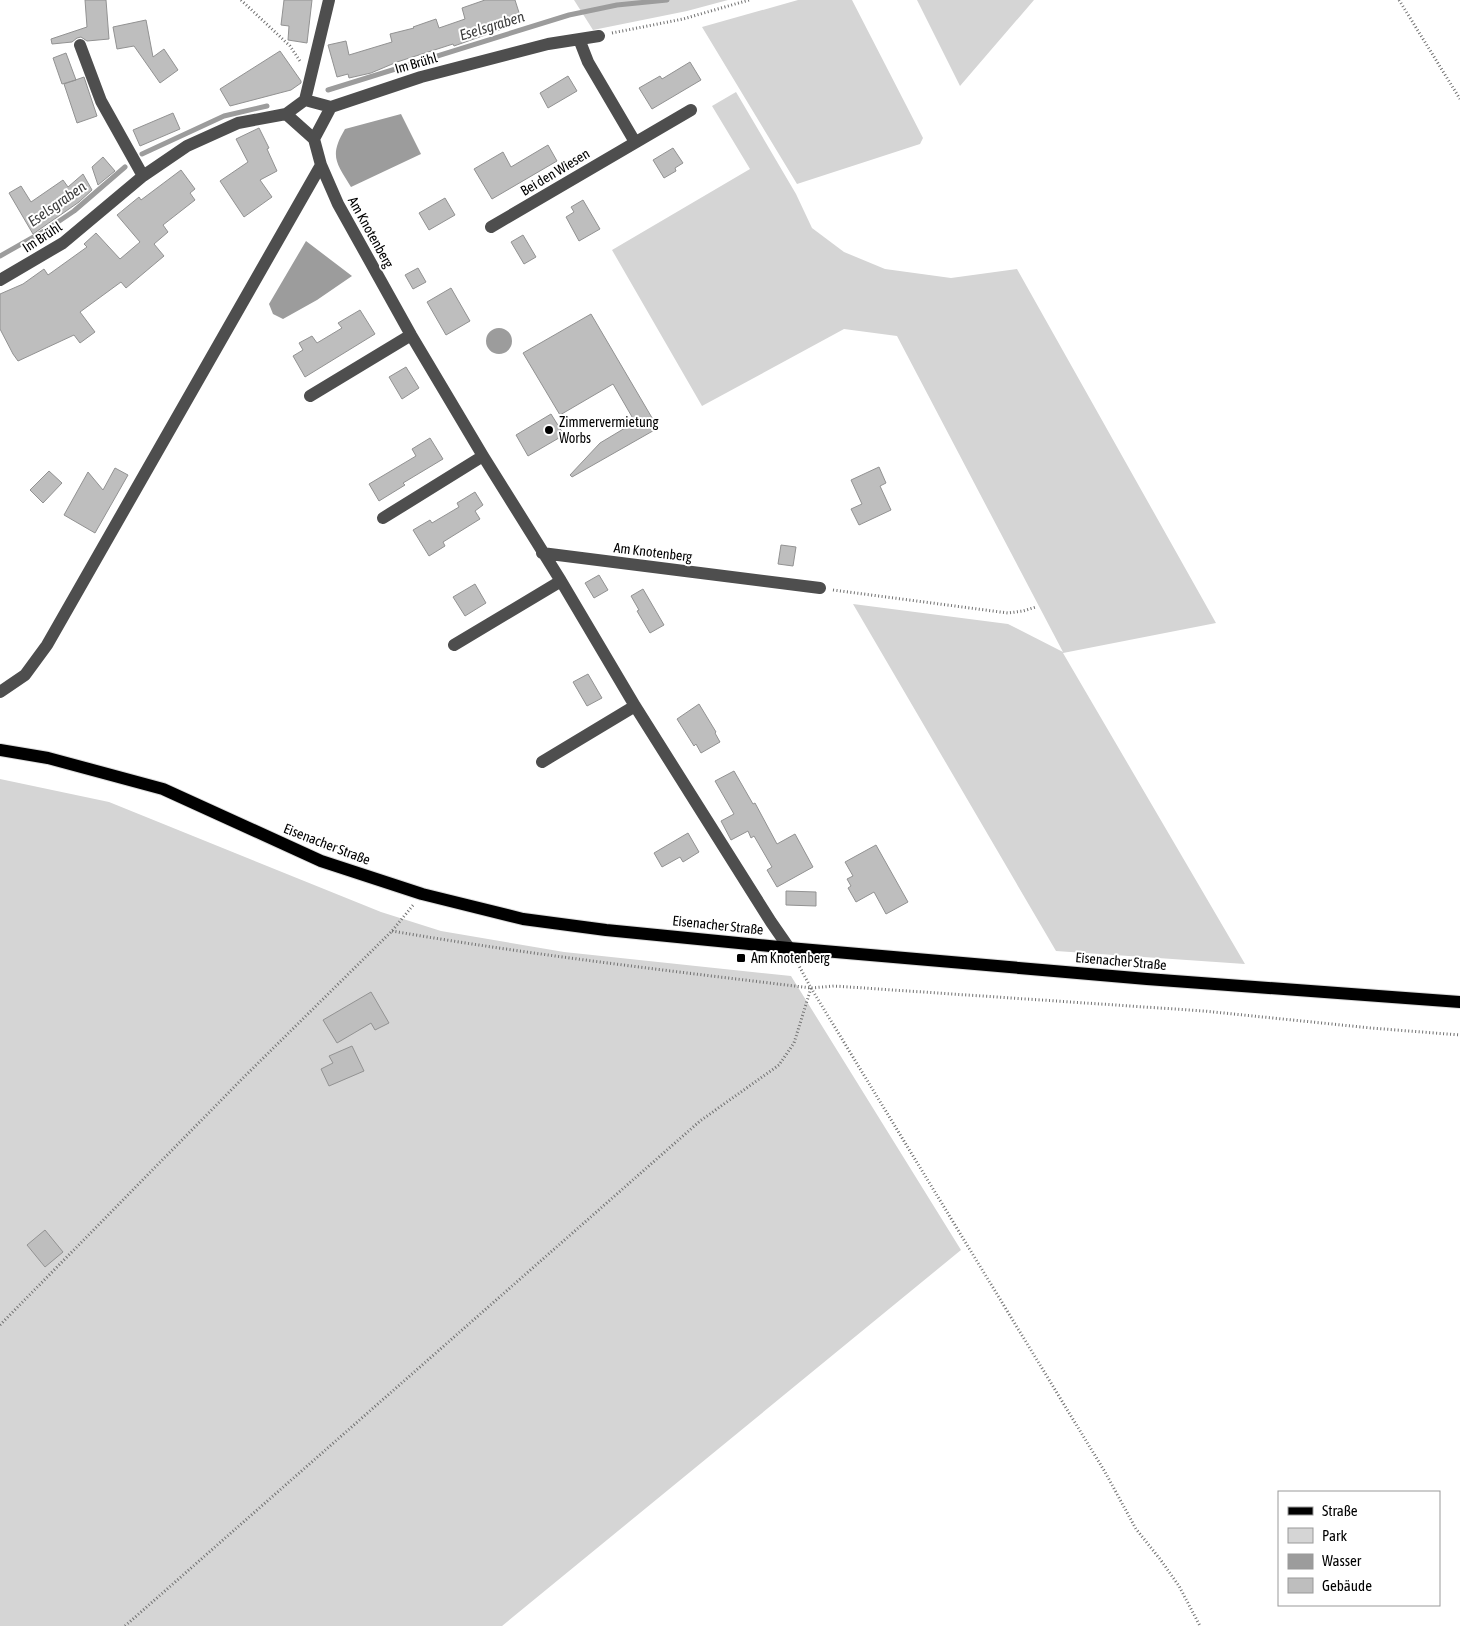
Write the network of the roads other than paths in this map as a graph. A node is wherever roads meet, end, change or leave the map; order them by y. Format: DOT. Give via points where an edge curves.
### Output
graph roads {
  1 [pos="329,0"];
  2 [pos="598,36"];
  3 [pos="579,39"];
  4 [pos="80,45"];
  5 [pos="305,100"];
  6 [pos="331,107"];
  7 [pos="691,110"];
  8 [pos="286,114"];
  9 [pos="314,138"];
  10 [pos="635,142"];
  11 [pos="321,165"];
  12 [pos="143,176"];
  13 [pos="491,228"];
  14 [pos="0,280"];
  15 [pos="411,335"];
  16 [pos="310,396"];
  17 [pos="483,456"];
  18 [pos="383,518"];
  19 [pos="542,553"];
  20 [pos="561,581"];
  21 [pos="820,588"];
  22 [pos="454,645"];
  23 [pos="0,692"];
  24 [pos="635,706"];
  25 [pos="0,750"];
  26 [pos="542,762"];
  27 [pos="789,948"];
  28 [pos="1460,1002"];
  1 -- 5 [label="street"];
  2 -- 3 [label="street, Im Brühl"];
  3 -- 6 [label="street, Im Brühl" via="421,77"];
  3 -- 10 [label="street" via="588,62"];
  4 -- 12 [label="street" via="101,101"];
  5 -- 6 [label="street"];
  5 -- 8 [label="street, Im Brühl"];
  6 -- 9 [label="street"];
  7 -- 10 [label="street, Bei den Wiesen"];
  8 -- 9 [label="street"];
  8 -- 12 [label="street, Im Brühl" via="238,123 188,146"];
  9 -- 11 [label="street, Am Knotenberg"];
  10 -- 13 [label="street, Bei den Wiesen"];
  11 -- 15 [label="street, Am Knotenberg" via="338,204"];
  11 -- 23 [label="street" via="47,644 25,675"];
  12 -- 14 [label="street, Im Brühl" via="63,243"];
  15 -- 16 [label="street"];
  15 -- 17 [label="street, Am Knotenberg"];
  17 -- 18 [label="street"];
  17 -- 19 [label="street, Am Knotenberg"];
  19 -- 20 [label="street, Am Knotenberg"];
  19 -- 21 [label="street, Am Knotenberg"];
  20 -- 22 [label="street"];
  20 -- 24 [label="street, Am Knotenberg"];
  24 -- 26 [label="street"];
  24 -- 27 [label="street, Am Knotenberg"];
  25 -- 27 [label="main road, Eisenacher Straße" via="48,758 162,789 321,861 422,894 523,920"];
  27 -- 28 [label="main road, Eisenacher Straße"];
}
